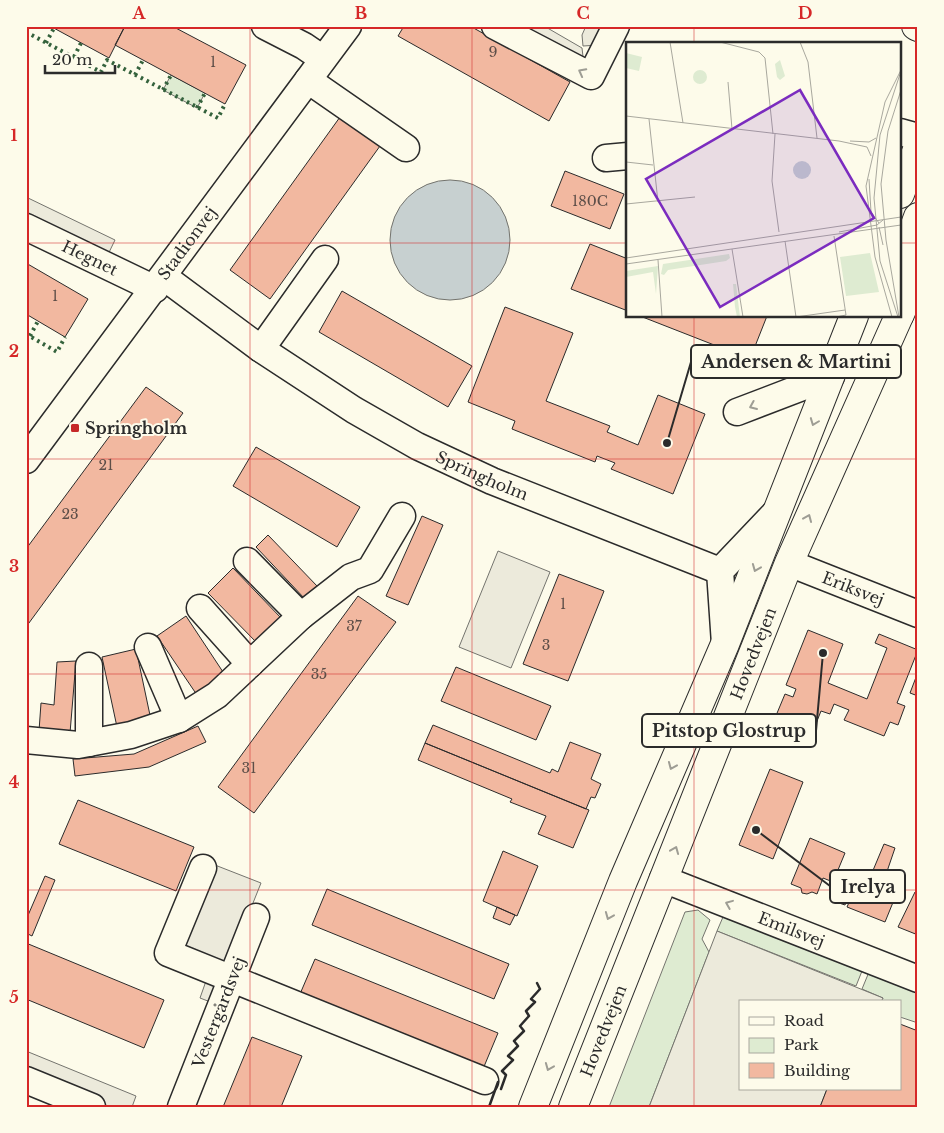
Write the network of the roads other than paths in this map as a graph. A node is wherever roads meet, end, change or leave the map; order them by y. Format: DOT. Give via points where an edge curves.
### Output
graph roads {
  1 [pos="265,26"];
  2 [pos="348,26"];
  3 [pos="495,26"];
  4 [pos="616,26"];
  5 [pos="323,59"];
  6 [pos="308,80"];
  7 [pos="902,133"];
  8 [pos="918,137"];
  9 [pos="918,147"];
  10 [pos="406,148"];
  11 [pos="902,189"];
  12 [pos="918,217"];
  13 [pos="26,227"];
  14 [pos="325,259"];
  15 [pos="913,274"];
  16 [pos="159,283"];
  17 [pos="902,309"];
  18 [pos="853,318"];
  19 [pos="883,318"];
  20 [pos="899,318"];
  21 [pos="261,349"];
  22 [pos="831,376"];
  23 [pos="737,412"];
  24 [pos="854,415"];
  25 [pos="26,460"];
  26 [pos="781,506"];
  27 [pos="402,516"];
  28 [pos="248,560"];
  29 [pos="789,563"];
  30 [pos="720,571"];
  31 [pos="200,608"];
  32 [pos="918,614"];
  33 [pos="301,616"];
  34 [pos="725,644"];
  35 [pos="148,646"];
  36 [pos="250,664"];
  37 [pos="89,666"];
  38 [pos="178,719"];
  39 [pos="26,740"];
  40 [pos="89,743"];
  41 [pos="203,868"];
  42 [pos="664,879"];
  43 [pos="256,917"];
  44 [pos="232,978"];
  45 [pos="918,979"];
  46 [pos="26,1080"];
  47 [pos="485,1081"];
  48 [pos="92,1107"];
  49 [pos="181,1107"];
  50 [pos="533,1107"];
  51 [pos="573,1107"];
  1 -- 5 [label="street"];
  2 -- 5 [label="street, Stadionvej"];
  4 -- 3 [label="street, one-way" via="590,76"];
  5 -- 6 [label="street, Stadionvej"];
  6 -- 10 [label="street"];
  6 -- 16 [label="street, Stadionvej"];
  7 -- 8 [label="street"];
  9 -- 11 [label="main road"];
  12 -- 15 [label="main road, Hovedvejen"];
  13 -- 16 [label="street, Hegnet"];
  14 -- 21 [label="street"];
  15 -- 17 [label="main road, Hovedvejen"];
  16 -- 21 [label="street, Springholm"];
  16 -- 25 [label="street, Stadionvej"];
  18 -- 22 [label="main road, Hovedvejen"];
  19 -- 24 [label="main road"];
  20 -- 24 [label="main road, Hovedvejen"];
  21 -- 30 [label="street, Springholm" via="354,410 417,446 492,481"];
  22 -- 23 [label="street, one-way"];
  22 -- 26 [label="main road, Hovedvejen, one-way"];
  29 -- 24 [label="main road, Hovedvejen, one-way"];
  26 -- 30 [label="street"];
  26 -- 34 [label="main road, Hovedvejen, one-way"];
  27 -- 33 [label="street" via="370,570 351,577"];
  28 -- 33 [label="street"];
  29 -- 32 [label="street, Eriksvej"];
  42 -- 29 [label="main road, Hovedvejen, one-way"];
  30 -- 34 [label="street"];
  31 -- 36 [label="street"];
  33 -- 36 [label="street"];
  34 -- 50 [label="main road, Hovedvejen, one-way" via="623,880"];
  35 -- 38 [label="street"];
  36 -- 38 [label="street" via="217,695"];
  37 -- 40 [label="street"];
  38 -- 40 [label="street" via="131,735"];
  39 -- 40 [label="street" via="78,745"];
  41 -- 44 [label="street" via="168,953"];
  45 -- 42 [label="street, Emilsvej, one-way"];
  42 -- 51 [label="main road, Hovedvejen"];
  43 -- 44 [label="street, Vestergårdsvej"];
  44 -- 47 [label="street"];
  44 -- 49 [label="street, Vestergårdsvej"];
  46 -- 48 [label="street"];
}
